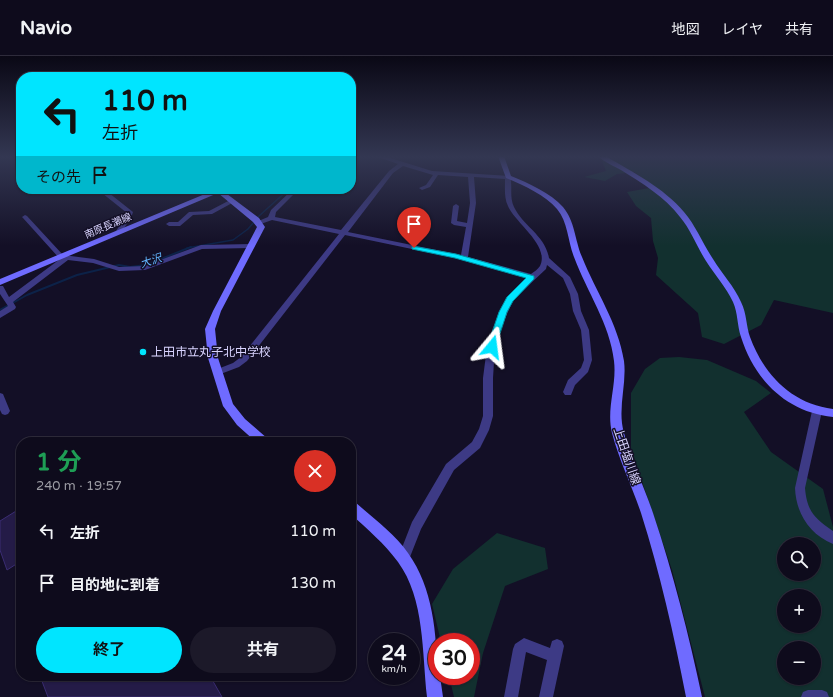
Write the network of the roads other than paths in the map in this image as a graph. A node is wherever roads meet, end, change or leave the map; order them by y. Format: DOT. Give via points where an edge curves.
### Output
graph roads {
  1 [pos="380,186"];
  2 [pos="428,186"];
  3 [pos="472,186"];
  4 [pos="508,186"];
  5 [pos="526,186"];
  6 [pos="648,186"];
  7 [pos="422,188"];
  8 [pos="107,194"];
  9 [pos="211,194"];
  10 [pos="225,194"];
  11 [pos="291,194"];
  12 [pos="232,201"];
  13 [pos="456,206"];
  14 [pos="25,217"];
  15 [pos="271,218"];
  16 [pos="258,223"];
  17 [pos="168,224"];
  18 [pos="469,225"];
  19 [pos="118,233"];
  20 [pos="344,233"];
  21 [pos="251,246"];
  22 [pos="64,257"];
  23 [pos="464,258"];
  24 [pos="545,259"];
  25 [pos="532,277"];
  26 [pos="0,282"];
  27 [pos="0,288"];
  28 [pos="9,301"];
  29 [pos="0,315"];
  30 [pos="218,372"];
  31 [pos="568,392"];
  32 [pos="0,398"];
  33 [pos="5,411"];
  34 [pos="817,411"];
  35 [pos="832,415"];
  36 [pos="258,437"];
  37 [pos="356,510"];
  38 [pos="833,538"];
  39 [pos="404,558"];
  40 [pos="435,697"];
  41 [pos="512,697"];
  42 [pos="546,697"];
  43 [pos="694,697"];
  44 [pos="808,697"];
  45 [pos="822,697"];
  1 -- 20 [label="street"];
  2 -- 7 [label="street"];
  3 -- 18 [label="street" via="473,203"];
  4 -- 24 [label="street" via="507,196 512,208 535,236"];
  5 -- 43 [label="main road, 上田塩川線" via="560,208 570,225 578,257 602,304 615,342 620,379 616,425 671,591"];
  6 -- 34 [label="main road" via="682,215 734,295 745,335 765,373 786,396"];
  8 -- 19 [label="street" via="130,212"];
  9 -- 19 [label="main road, 南原長瀬線"];
  10 -- 12 [label="main road"];
  11 -- 15 [label="street" via="273,211"];
  12 -- 16 [label="main road"];
  12 -- 17 [label="street" via="210,213 191,213 180,224"];
  13 -- 18 [label="street" via="454,223"];
  14 -- 22 [label="street"];
  15 -- 16 [label="street"];
  15 -- 20 [label="street"];
  16 -- 21 [label="main road" via="261,227"];
  18 -- 23 [label="street"];
  19 -- 22 [label="main road, 南原長瀬線"];
  20 -- 23 [label="street"];
  20 -- 30 [label="street" via="244,359"];
  21 -- 22 [label="street" via="200,247 145,268 133,270"];
  21 -- 30 [label="main road" via="217,310 210,329 213,358"];
  22 -- 26 [label="main road, 南原長瀬線"];
  22 -- 28 [label="street"];
  23 -- 25 [label="street"];
  24 -- 25 [label="street" via="543,267"];
  24 -- 31 [label="street" via="566,277 585,330 588,360 585,370 571,383"];
  25 -- 39 [label="street" via="510,299 497,328 488,378 488,416 484,430 476,445 450,467 416,526"];
  27 -- 28 [label="street"];
  28 -- 29 [label="street" via="12,307"];
  30 -- 36 [label="main road" via="228,406"];
  32 -- 33 [label="street"];
  34 -- 35 [label="main road"];
  34 -- 38 [label="street" via="800,498 806,516 812,524"];
  37 -- 39 [label="main road" via="388,539"];
  39 -- 40 [label="main road" via="418,588 428,625"];
  41 -- 42 [label="street" via="520,649 524,646 556,651"];
  44 -- 45 [label="street"];
}
